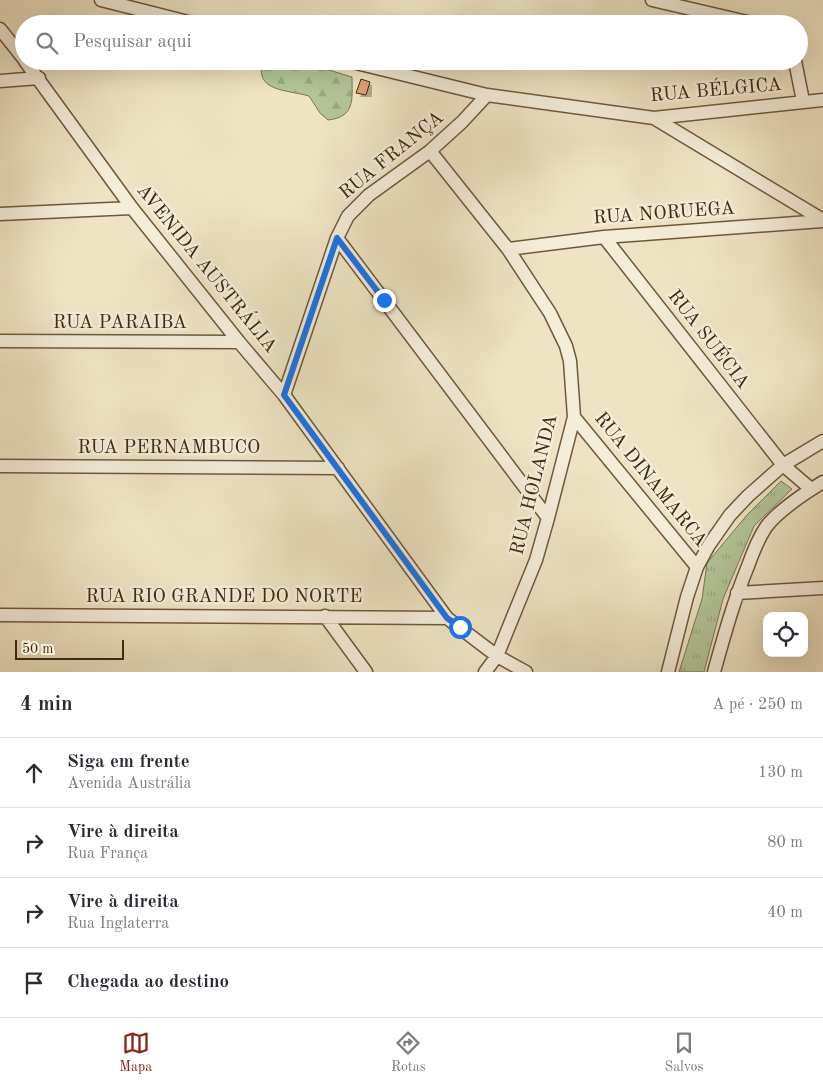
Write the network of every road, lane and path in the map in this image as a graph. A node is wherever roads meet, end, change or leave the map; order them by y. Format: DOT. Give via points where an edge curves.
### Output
graph roads {
  1 [pos="101,0"];
  2 [pos="652,0"];
  3 [pos="130,4"];
  4 [pos="166,15"];
  5 [pos="717,15"];
  6 [pos="0,29"];
  7 [pos="15,48"];
  8 [pos="33,70"];
  9 [pos="385,70"];
  10 [pos="796,70"];
  11 [pos="39,78"];
  12 [pos="0,81"];
  13 [pos="487,95"];
  14 [pos="823,100"];
  15 [pos="803,101"];
  16 [pos="654,118"];
  17 [pos="430,151"];
  18 [pos="132,208"];
  19 [pos="0,214"];
  20 [pos="823,221"];
  21 [pos="604,237"];
  22 [pos="337,238"];
  23 [pos="508,249"];
  24 [pos="0,341"];
  25 [pos="239,342"];
  26 [pos="284,395"];
  27 [pos="574,417"];
  28 [pos="823,441"];
  29 [pos="783,465"];
  30 [pos="0,466"];
  31 [pos="338,468"];
  32 [pos="823,482"];
  33 [pos="811,489"];
  34 [pos="548,518"];
  35 [pos="697,567"];
  36 [pos="823,588"];
  37 [pos="737,593"];
  38 [pos="0,615"];
  39 [pos="325,616"];
  40 [pos="447,618"];
  41 [pos="497,656"];
  42 [pos="366,672"];
  43 [pos="485,672"];
  44 [pos="526,672"];
  45 [pos="668,672"];
  46 [pos="714,672"];
  1 -- 3 [label="street"];
  2 -- 5 [label="street"];
  3 -- 4 [label="street"];
  6 -- 7 [label="street, AVENIDA AUSTRÁLIA"];
  8 -- 11 [label="street, AVENIDA AUSTRÁLIA"];
  9 -- 13 [label="street, RUA BÉLGICA"];
  10 -- 15 [label="street"];
  11 -- 12 [label="street"];
  11 -- 18 [label="street, AVENIDA AUSTRÁLIA"];
  13 -- 16 [label="street, RUA BÉLGICA"];
  13 -- 17 [label="street, RUA FRANÇA"];
  14 -- 15 [label="street, RUA BÉLGICA"];
  15 -- 16 [label="street, RUA BÉLGICA"];
  16 -- 20 [label="street"];
  17 -- 22 [label="street, RUA FRANÇA" via="369,196 348,216"];
  17 -- 23 [label="street, RUA HOLANDA"];
  18 -- 19 [label="street"];
  18 -- 25 [label="street, AVENIDA AUSTRÁLIA"];
  20 -- 21 [label="street, RUA NORUEGA"];
  21 -- 23 [label="street, RUA NORUEGA"];
  21 -- 29 [label="street, RUA SUÉCIA"];
  22 -- 26 [label="street, RUA FRANÇA"];
  22 -- 34 [label="street"];
  23 -- 27 [label="street, RUA HOLANDA" via="550,313 566,346"];
  24 -- 25 [label="street, RUA PARAIBA"];
  25 -- 26 [label="street, AVENIDA AUSTRÁLIA"];
  26 -- 31 [label="street, AVENIDA AUSTRÁLIA"];
  27 -- 34 [label="street, RUA HOLANDA"];
  27 -- 35 [label="street, RUA DINAMARCA"];
  28 -- 29 [label="street"];
  29 -- 33 [label="street, RUA SUÉCIA"];
  29 -- 35 [label="street" via="730,515"];
  30 -- 31 [label="street, RUA PERNAMBUCO"];
  31 -- 40 [label="street, AVENIDA AUSTRÁLIA"];
  32 -- 33 [label="street"];
  33 -- 37 [label="street" via="767,526"];
  34 -- 41 [label="street, RUA HOLANDA" via="536,560"];
  35 -- 45 [label="street"];
  36 -- 37 [label="street"];
  37 -- 46 [label="street"];
  38 -- 39 [label="street, RUA RIO GRANDE DO NORTE"];
  39 -- 40 [label="street, RUA RIO GRANDE DO NORTE"];
  39 -- 42 [label="street"];
  40 -- 41 [label="street, AVENIDA AUSTRÁLIA"];
  41 -- 43 [label="street, RUA HOLANDA"];
  41 -- 44 [label="street, AVENIDA AUSTRÁLIA"];
}
